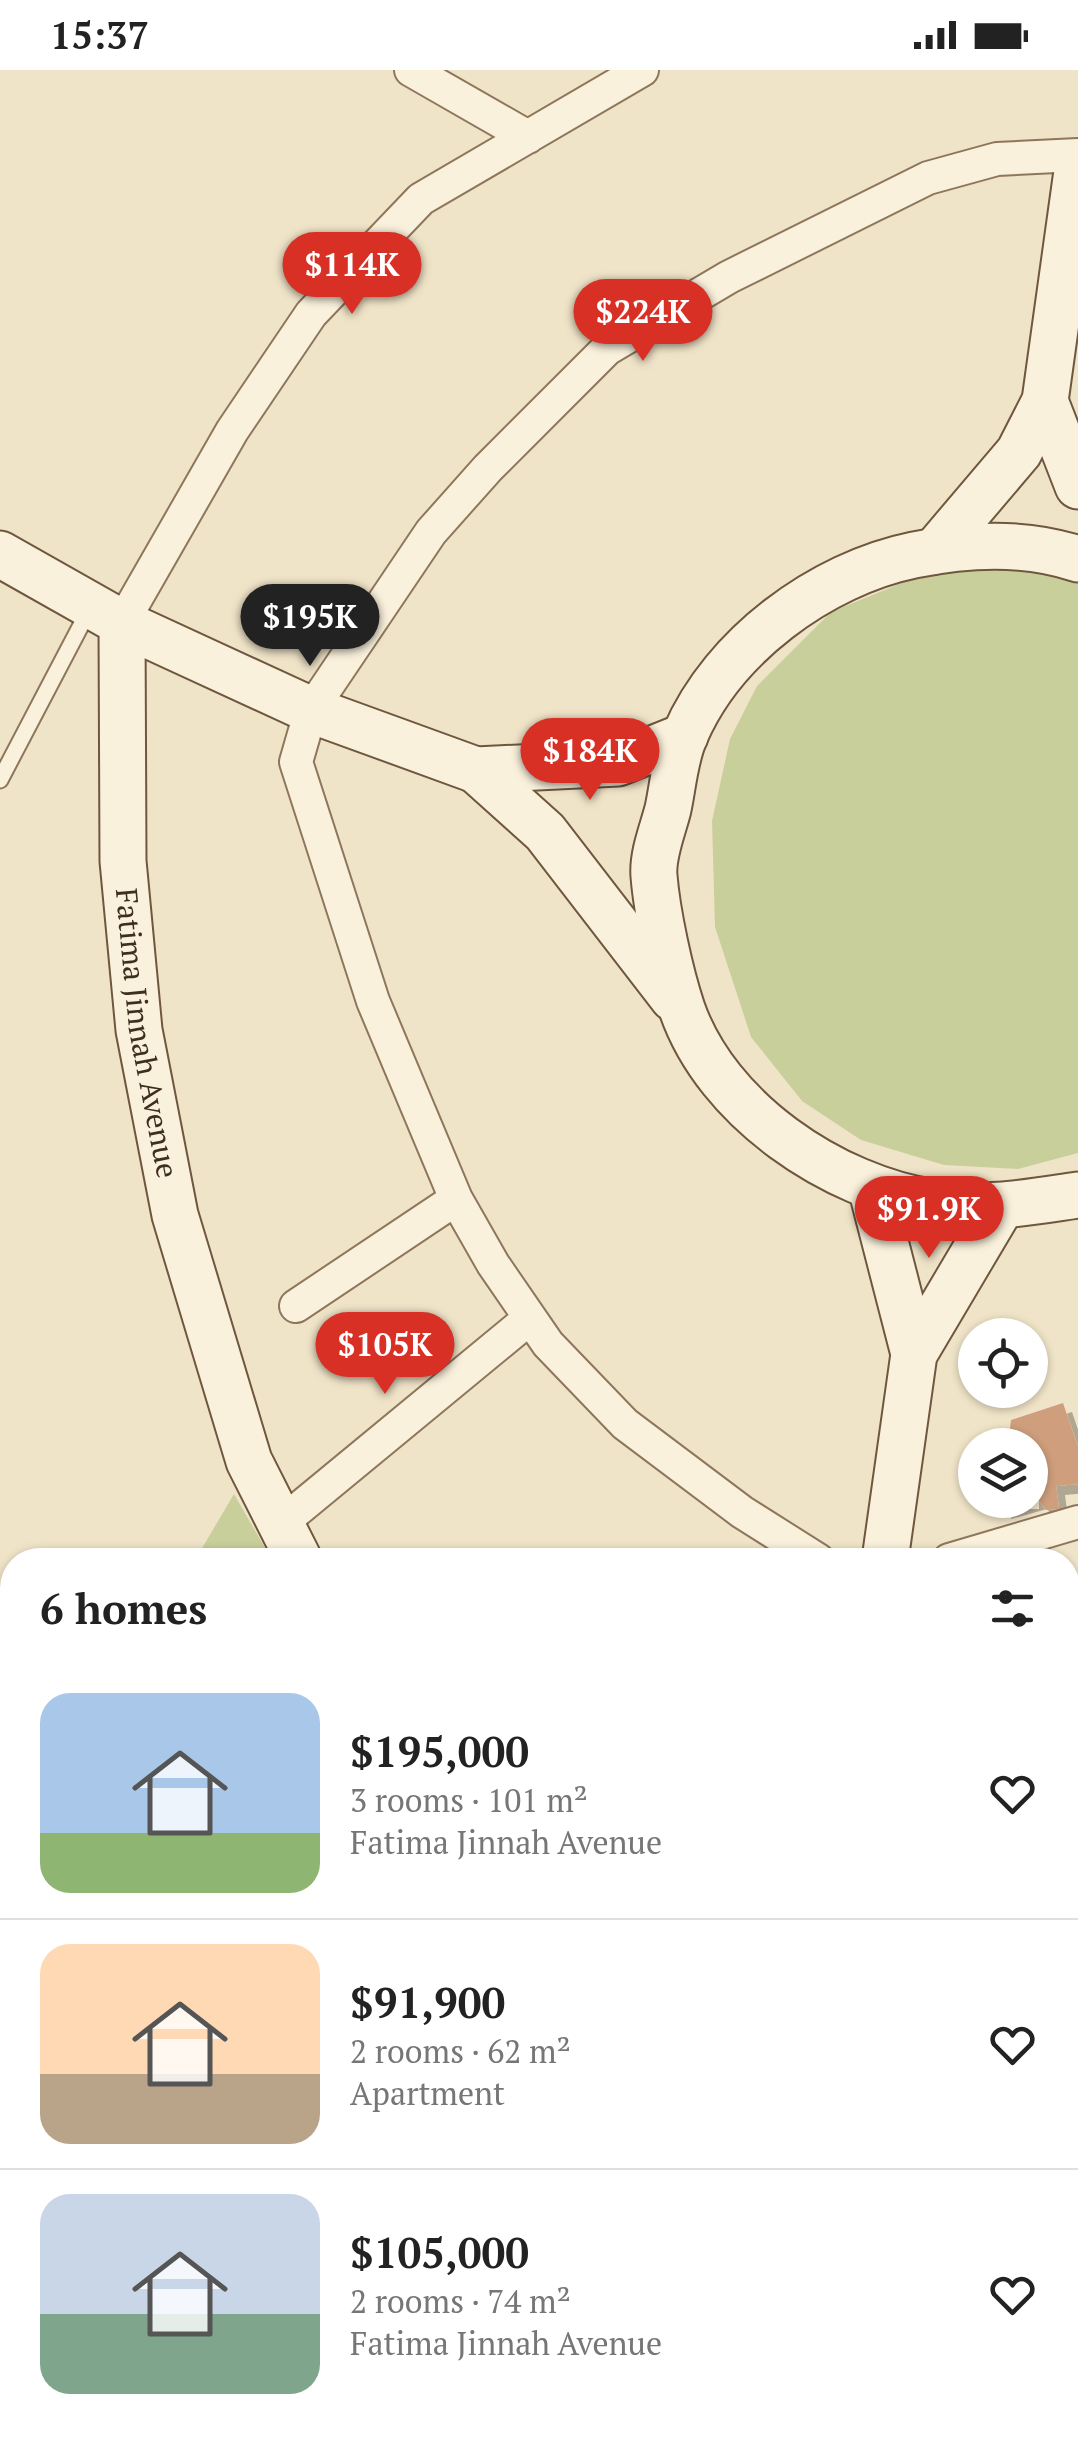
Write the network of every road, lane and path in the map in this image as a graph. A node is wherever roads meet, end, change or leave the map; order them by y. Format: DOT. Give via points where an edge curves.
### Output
graph roads {
  1 [pos="411,70"];
  2 [pos="642,70"];
  3 [pos="528,137"];
  4 [pos="1078,155"];
  5 [pos="1078,164"];
  6 [pos="1045,401"];
  7 [pos="1078,486"];
  8 [pos="935,550"];
  9 [pos="0,554"];
  10 [pos="1078,559"];
  11 [pos="107,614"];
  12 [pos="311,710"];
  13 [pos="684,736"];
  14 [pos="476,770"];
  15 [pos="0,780"];
  16 [pos="682,1010"];
  17 [pos="870,1187"];
  18 [pos="1078,1194"];
  19 [pos="456,1199"];
  20 [pos="1002,1207"];
  21 [pos="296,1306"];
  22 [pos="530,1318"];
  23 [pos="914,1354"];
  24 [pos="1078,1522"];
  25 [pos="289,1542"];
  26 [pos="799,1548"];
  27 [pos="887,1548"];
  28 [pos="990,1548"];
  1 -- 3 [label="street"];
  2 -- 3 [label="street"];
  3 -- 11 [label="street" via="421,199 311,314"];
  4 -- 12 [label="street" via="996,160 928,178 729,277 607,349 431,532"];
  5 -- 6 [label="street"];
  6 -- 7 [label="street"];
  6 -- 8 [label="street" via="1019,452"];
  8 -- 10 [label="street" via="1054,550"];
  8 -- 13 [label="street" via="878,562 799,602 732,661"];
  9 -- 11 [label="street"];
  11 -- 12 [label="street"];
  11 -- 15 [label="lane"];
  11 -- 25 [label="street, Fatima Jinnah Avenue" via="140,1030 175,1214 249,1462"];
  12 -- 14 [label="street"];
  12 -- 19 [label="street" via="296,762 310,810 373,1001"];
  13 -- 14 [label="street" via="618,763"];
  13 -- 16 [label="street" via="653,872"];
  14 -- 16 [label="street" via="545,832"];
  16 -- 17 [label="street" via="714,1068 758,1118 811,1158"];
  17 -- 20 [label="street" via="935,1204"];
  17 -- 23 [label="street"];
  18 -- 20 [label="street"];
  19 -- 21 [label="street"];
  19 -- 22 [label="street"];
  20 -- 23 [label="street"];
  22 -- 25 [label="street"];
  22 -- 26 [label="street" via="625,1424"];
  23 -- 27 [label="street"];
  24 -- 28 [label="street"];
}
